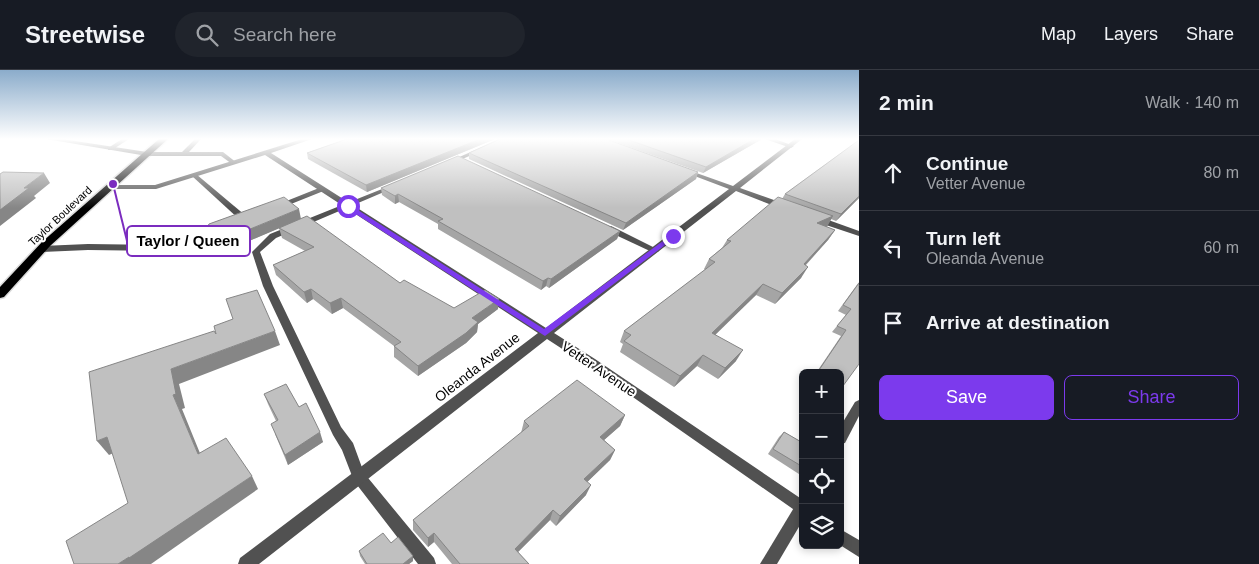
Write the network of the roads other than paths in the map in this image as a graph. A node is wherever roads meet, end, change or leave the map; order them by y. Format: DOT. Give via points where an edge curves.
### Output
graph roads {
  1 [pos="138,162"];
  2 [pos="237,162"];
  3 [pos="280,162"];
  4 [pos="459,162"];
  5 [pos="769,162"];
  6 [pos="234,163"];
  7 [pos="442,166"];
  8 [pos="679,169"];
  9 [pos="194,176"];
  10 [pos="408,181"];
  11 [pos="110,187"];
  12 [pos="735,188"];
  13 [pos="322,190"];
  14 [pos="348,206"];
  15 [pos="268,209"];
  16 [pos="797,211"];
  17 [pos="806,215"];
  18 [pos="234,222"];
  19 [pos="225,225"];
  20 [pos="601,225"];
  21 [pos="859,234"];
  22 [pos="42,249"];
  23 [pos="655,250"];
  24 [pos="0,294"];
  25 [pos="545,333"];
  26 [pos="859,405"];
  27 [pos="844,432"];
  28 [pos="359,477"];
  29 [pos="799,506"];
  30 [pos="799,513"];
  31 [pos="844,539"];
  32 [pos="859,549"];
  33 [pos="246,564"];
  34 [pos="428,564"];
  35 [pos="768,564"];
  1 -- 11 [label="main road, Taylor Boulevard"];
  2 -- 6 [label="street"];
  3 -- 13 [label="street, Vetter Avenue"];
  4 -- 7 [label="street"];
  5 -- 12 [label="street, Oleanda Avenue"];
  6 -- 9 [label="street"];
  8 -- 12 [label="street"];
  9 -- 11 [label="street" via="156,187"];
  9 -- 18 [label="street" via="247,217"];
  10 -- 14 [label="street"];
  11 -- 22 [label="main road, Taylor Boulevard"];
  12 -- 16 [label="street"];
  12 -- 23 [label="street, Oleanda Avenue"];
  13 -- 14 [label="street, Vetter Avenue"];
  13 -- 15 [label="street"];
  14 -- 25 [label="street, Vetter Avenue"];
  14 -- 28 [label="street" via="273,236 256,252 268,286 337,431 348,447"];
  17 -- 21 [label="street"];
  19 -- 22 [label="street" via="162,248"];
  20 -- 23 [label="street"];
  22 -- 24 [label="main road, Taylor Boulevard"];
  23 -- 25 [label="street, Oleanda Avenue"];
  25 -- 28 [label="street, Oleanda Avenue"];
  25 -- 29 [label="street, Vetter Avenue"];
  26 -- 27 [label="street"];
  28 -- 33 [label="street, Oleanda Avenue"];
  28 -- 34 [label="street"];
  30 -- 35 [label="street"];
  31 -- 32 [label="street"];
}
